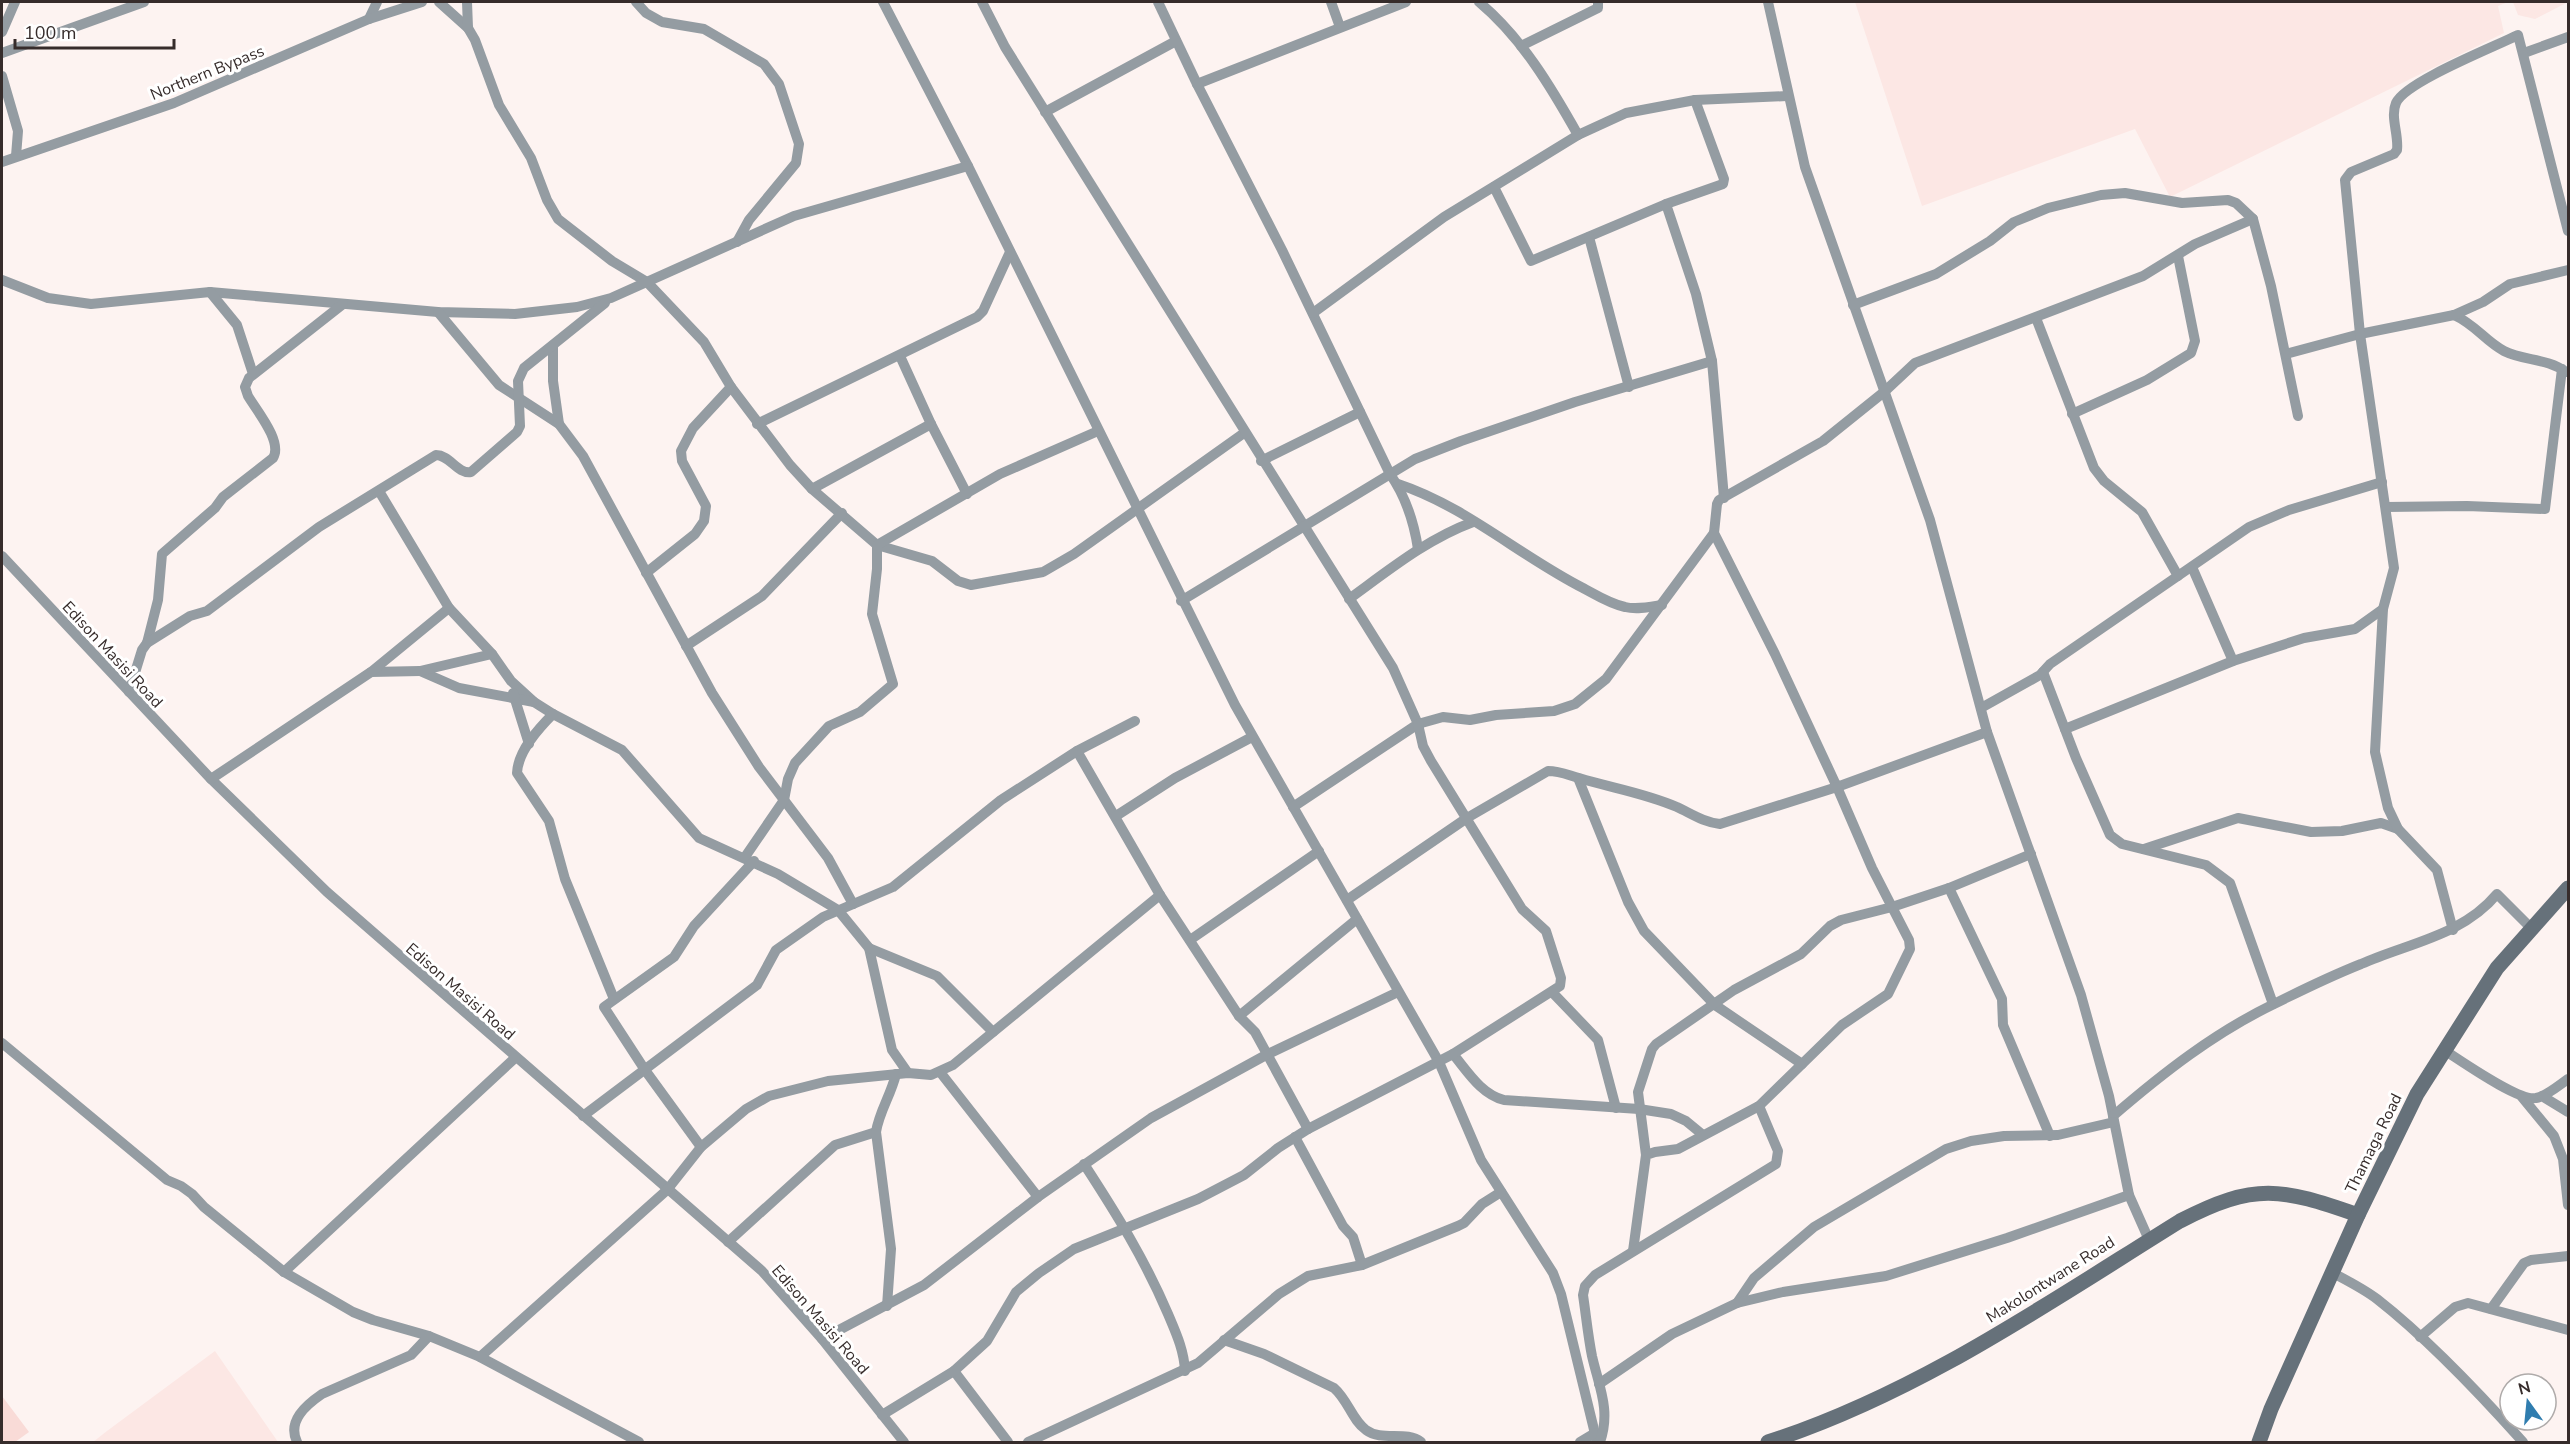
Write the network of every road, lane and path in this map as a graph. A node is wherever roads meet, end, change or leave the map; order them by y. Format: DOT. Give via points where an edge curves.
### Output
graph roads {
  1 [pos="15,2"];
  2 [pos="144,2"];
  3 [pos="376,2"];
  4 [pos="422,2"];
  5 [pos="439,2"];
  6 [pos="466,2"];
  7 [pos="636,2"];
  8 [pos="883,2"];
  9 [pos="981,2"];
  10 [pos="1158,2"];
  11 [pos="1331,2"];
  12 [pos="1406,2"];
  13 [pos="1479,2"];
  14 [pos="1598,2"];
  15 [pos="1768,2"];
  16 [pos="404,4"];
  17 [pos="369,19"];
  18 [pos="1340,27"];
  19 [pos="468,28"];
  20 [pos="2,32"];
  21 [pos="2568,37"];
  22 [pos="1176,41"];
  23 [pos="1521,46"];
  24 [pos="2,53"];
  25 [pos="2524,53"];
  26 [pos="2,76"];
  27 [pos="1197,84"];
  28 [pos="1787,96"];
  29 [pos="1695,100"];
  30 [pos="1045,112"];
  31 [pos="1578,135"];
  32 [pos="16,156"];
  33 [pos="2,162"];
  34 [pos="968,166"];
  35 [pos="1494,187"];
  36 [pos="1666,204"];
  37 [pos="2565,204"];
  38 [pos="2253,219"];
  39 [pos="2568,231"];
  40 [pos="1589,237"];
  41 [pos="737,242"];
  42 [pos="1010,252"];
  43 [pos="2178,255"];
  44 [pos="2568,270"];
  45 [pos="2,280"];
  46 [pos="647,282"];
  47 [pos="210,292"];
  48 [pos="611,298"];
  49 [pos="343,304"];
  50 [pos="1853,305"];
  51 [pos="438,312"];
  52 [pos="1313,313"];
  53 [pos="2454,315"];
  54 [pos="2036,318"];
  55 [pos="2360,334"];
  56 [pos="553,347"];
  57 [pos="2286,354"];
  58 [pos="900,356"];
  59 [pos="1712,361"];
  60 [pos="2565,371"];
  61 [pos="254,374"];
  62 [pos="731,387"];
  63 [pos="1629,387"];
  64 [pos="1884,392"];
  65 [pos="517,396"];
  66 [pos="1360,412"];
  67 [pos="2072,414"];
  68 [pos="2298,416"];
  69 [pos="559,424"];
  70 [pos="757,424"];
  71 [pos="931,424"];
  72 [pos="1098,431"];
  73 [pos="1244,433"];
  74 [pos="1261,461"];
  75 [pos="1390,474"];
  76 [pos="2382,482"];
  77 [pos="1398,484"];
  78 [pos="812,489"];
  79 [pos="379,491"];
  80 [pos="967,494"];
  81 [pos="1724,498"];
  82 [pos="2386,507"];
  83 [pos="1136,508"];
  84 [pos="842,513"];
  85 [pos="1473,522"];
  86 [pos="1303,527"];
  87 [pos="1714,533"];
  88 [pos="877,545"];
  89 [pos="1418,549"];
  90 [pos="2,556"];
  91 [pos="2192,567"];
  92 [pos="646,573"];
  93 [pos="2178,576"];
  94 [pos="1349,599"];
  95 [pos="1181,601"];
  96 [pos="1662,605"];
  97 [pos="449,608"];
  98 [pos="2383,609"];
  99 [pos="147,643"];
  100 [pos="686,646"];
  101 [pos="492,654"];
  102 [pos="2233,662"];
  103 [pos="420,671"];
  104 [pos="371,672"];
  105 [pos="2043,672"];
  106 [pos="511,681"];
  107 [pos="129,692"];
  108 [pos="514,698"];
  109 [pos="534,702"];
  110 [pos="1981,708"];
  111 [pos="554,714"];
  112 [pos="1136,722"];
  113 [pos="1418,724"];
  114 [pos="2065,729"];
  115 [pos="1987,732"];
  116 [pos="1252,736"];
  117 [pos="529,744"];
  118 [pos="1077,751"];
  119 [pos="1578,778"];
  120 [pos="212,779"];
  121 [pos="1837,787"];
  122 [pos="784,800"];
  123 [pos="1293,807"];
  124 [pos="1116,816"];
  125 [pos="1467,818"];
  126 [pos="2398,829"];
  127 [pos="2144,849"];
  128 [pos="1319,851"];
  129 [pos="2031,854"];
  130 [pos="749,859"];
  131 [pos="1949,888"];
  132 [pos="2568,888"];
  133 [pos="1160,895"];
  134 [pos="1347,900"];
  135 [pos="853,904"];
  136 [pos="1892,907"];
  137 [pos="838,910"];
  138 [pos="1357,919"];
  139 [pos="2532,929"];
  140 [pos="2453,930"];
  141 [pos="1190,940"];
  142 [pos="869,948"];
  143 [pos="1398,992"];
  144 [pos="1552,992"];
  145 [pos="614,999"];
  146 [pos="2272,1004"];
  147 [pos="1715,1005"];
  148 [pos="1239,1016"];
  149 [pos="993,1032"];
  150 [pos="2,1043"];
  151 [pos="2444,1050"];
  152 [pos="1453,1054"];
  153 [pos="1266,1055"];
  154 [pos="515,1058"];
  155 [pos="1438,1062"];
  156 [pos="1802,1064"];
  157 [pos="645,1070"];
  158 [pos="908,1072"];
  159 [pos="940,1072"];
  160 [pos="896,1074"];
  161 [pos="2568,1079"];
  162 [pos="2542,1096"];
  163 [pos="2522,1097"];
  164 [pos="1759,1106"];
  165 [pos="1616,1108"];
  166 [pos="1639,1109"];
  167 [pos="2568,1112"];
  168 [pos="583,1116"];
  169 [pos="2114,1119"];
  170 [pos="1308,1129"];
  171 [pos="876,1132"];
  172 [pos="1703,1135"];
  173 [pos="2050,1136"];
  174 [pos="1295,1137"];
  175 [pos="702,1148"];
  176 [pos="1646,1155"];
  177 [pos="1084,1164"];
  178 [pos="667,1190"];
  179 [pos="1501,1192"];
  180 [pos="2129,1195"];
  181 [pos="1038,1197"];
  182 [pos="2568,1205"];
  183 [pos="2358,1215"];
  184 [pos="1126,1228"];
  185 [pos="2149,1240"];
  186 [pos="728,1242"];
  187 [pos="1633,1251"];
  188 [pos="2568,1256"];
  189 [pos="1362,1265"];
  190 [pos="284,1272"];
  191 [pos="2333,1273"];
  192 [pos="1737,1303"];
  193 [pos="887,1306"];
  194 [pos="2491,1309"];
  195 [pos="2568,1330"];
  196 [pos="429,1336"];
  197 [pos="2420,1337"];
  198 [pos="822,1339"];
  199 [pos="1224,1340"];
  200 [pos="480,1357"];
  201 [pos="954,1371"];
  202 [pos="1185,1371"];
  203 [pos="1599,1384"];
  204 [pos="882,1415"];
  205 [pos="1597,1439"];
  206 [pos="297,1443"];
  207 [pos="639,1443"];
  208 [pos="904,1443"];
  209 [pos="1008,1443"];
  210 [pos="1028,1443"];
  211 [pos="1421,1443"];
  212 [pos="1580,1443"];
  213 [pos="1768,1443"];
  214 [pos="2259,1443"];
  215 [pos="2523,1443"];
  1 -- 20 [label="street"];
  2 -- 24 [label="street"];
  3 -- 17 [label="street"];
  4 -- 16 [label="street, Northern Bypass"];
  5 -- 19 [label="street"];
  6 -- 19 [label="street"];
  7 -- 41 [label="street" via="663,22 704,29 718,37 764,64 779,84 799,153 796,163 749,220"];
  8 -- 34 [label="street"];
  9 -- 30 [label="street"];
  10 -- 22 [label="street"];
  11 -- 18 [label="street"];
  12 -- 18 [label="street"];
  13 -- 23 [label="street"];
  14 -- 23 [label="street" via="1598,8"];
  15 -- 28 [label="street"];
  16 -- 17 [label="street, Northern Bypass"];
  17 -- 32 [label="street, Northern Bypass" via="174,104"];
  18 -- 27 [label="street"];
  19 -- 46 [label="street" via="499,105 539,174 552,211 612,261"];
  21 -- 25 [label="street"];
  22 -- 27 [label="street"];
  22 -- 30 [label="street"];
  23 -- 31 [label="street" via="1543,74"];
  25 -- 37 [label="street"];
  25 -- 55 [label="street" via="2518,36 2403,93 2394,110 2397,150 2347,176"];
  26 -- 32 [label="street" via="18,131"];
  27 -- 52 [label="street"];
  28 -- 29 [label="street"];
  28 -- 50 [label="street" via="1805,167"];
  29 -- 31 [label="street" via="1626,113"];
  29 -- 36 [label="street" via="1723,184"];
  30 -- 73 [label="street"];
  31 -- 35 [label="street"];
  32 -- 33 [label="street, Northern Bypass"];
  34 -- 41 [label="street" via="794,216"];
  34 -- 42 [label="street"];
  35 -- 40 [label="street" via="1531,261"];
  35 -- 52 [label="street" via="1444,217"];
  36 -- 40 [label="street"];
  36 -- 59 [label="street" via="1696,294"];
  37 -- 39 [label="street"];
  38 -- 43 [label="street"];
  38 -- 50 [label="street" via="2228,200 2182,203 2125,192 2101,195 2048,208 2014,222 1936,274"];
  38 -- 57 [label="street"];
  40 -- 63 [label="street"];
  41 -- 46 [label="street"];
  42 -- 58 [label="street" via="977,317"];
  42 -- 72 [label="street"];
  43 -- 54 [label="street" via="2143,276"];
  43 -- 67 [label="street" via="2195,341 2191,353 2147,380"];
  44 -- 53 [label="street" via="2510,284"];
  45 -- 47 [label="street" via="48,298 92,304"];
  46 -- 48 [label="street"];
  46 -- 62 [label="street" via="704,342"];
  47 -- 49 [label="street"];
  47 -- 61 [label="street" via="237,325"];
  48 -- 51 [label="street" via="577,308 525,313"];
  48 -- 56 [label="street"];
  49 -- 51 [label="street"];
  49 -- 61 [label="street"];
  50 -- 64 [label="street"];
  51 -- 65 [label="street" via="499,385"];
  52 -- 66 [label="street"];
  53 -- 55 [label="street"];
  53 -- 60 [label="street" via="2468,321 2504,351 2546,361"];
  54 -- 64 [label="street" via="1915,363"];
  54 -- 67 [label="street"];
  55 -- 57 [label="street"];
  55 -- 76 [label="street"];
  56 -- 65 [label="street" via="524,368"];
  56 -- 69 [label="street"];
  57 -- 68 [label="street"];
  58 -- 70 [label="street"];
  58 -- 71 [label="street"];
  59 -- 63 [label="street"];
  59 -- 81 [label="street"];
  60 -- 82 [label="street" via="2544,509"];
  61 -- 99 [label="street" via="245,387 275,441 276,453 162,554 158,600"];
  62 -- 70 [label="street"];
  62 -- 92 [label="street" via="693,428 681,451 682,461 706,506 704,521 695,534"];
  63 -- 75 [label="street" via="1461,441 1415,459"];
  64 -- 81 [label="street" via="1823,441"];
  64 -- 110 [label="street" via="1930,520"];
  65 -- 69 [label="street"];
  65 -- 79 [label="street" via="517,432 471,472 464,472 436,455"];
  66 -- 74 [label="street"];
  66 -- 75 [label="street"];
  67 -- 93 [label="street" via="2094,468 2142,512"];
  69 -- 92 [label="street" via="583,456"];
  70 -- 78 [label="street"];
  71 -- 78 [label="street"];
  71 -- 80 [label="street"];
  72 -- 80 [label="street" via="1000,474"];
  72 -- 83 [label="street"];
  73 -- 74 [label="street"];
  73 -- 83 [label="street"];
  74 -- 86 [label="street"];
  75 -- 77 [label="street"];
  75 -- 86 [label="street"];
  76 -- 82 [label="street"];
  76 -- 91 [label="street" via="2262,520"];
  77 -- 85 [label="street" via="1455,509"];
  77 -- 89 [label="street"];
  78 -- 84 [label="street"];
  79 -- 97 [label="street"];
  79 -- 99 [label="street" via="319,527 207,611 190,616"];
  80 -- 88 [label="street"];
  81 -- 87 [label="street" via="1717,504"];
  82 -- 98 [label="street" via="2394,573"];
  83 -- 88 [label="street" via="1043,572 990,583 971,585 958,581 932,561"];
  83 -- 95 [label="street"];
  84 -- 88 [label="street"];
  84 -- 100 [label="street" via="762,596"];
  85 -- 89 [label="street"];
  85 -- 96 [label="street" via="1548,570 1601,597 1625,607"];
  86 -- 94 [label="street"];
  86 -- 95 [label="street"];
  87 -- 96 [label="street"];
  87 -- 121 [label="street"];
  88 -- 122 [label="street" via="872,614 893,684 860,712 829,726 795,762"];
  89 -- 94 [label="street"];
  90 -- 107 [label="street, Edison Masisi Road"];
  91 -- 93 [label="street"];
  91 -- 102 [label="street"];
  92 -- 100 [label="street"];
  93 -- 105 [label="street"];
  94 -- 113 [label="street" via="1393,668"];
  95 -- 116 [label="street"];
  96 -- 113 [label="street" via="1606,679 1564,710 1470,720 1443,717"];
  97 -- 101 [label="street"];
  97 -- 104 [label="street"];
  98 -- 102 [label="street" via="2355,628 2304,638"];
  98 -- 126 [label="street" via="2375,752 2383,791"];
  99 -- 107 [label="street"];
  100 -- 122 [label="street" via="723,711"];
  101 -- 103 [label="street"];
  101 -- 106 [label="street"];
  102 -- 114 [label="street"];
  103 -- 104 [label="street"];
  103 -- 108 [label="street" via="459,688"];
  104 -- 120 [label="street"];
  105 -- 110 [label="street"];
  105 -- 114 [label="street"];
  106 -- 108 [label="street"];
  106 -- 109 [label="street"];
  107 -- 120 [label="street, Edison Masisi Road"];
  108 -- 109 [label="street"];
  108 -- 117 [label="street"];
  109 -- 111 [label="street"];
  110 -- 115 [label="street"];
  111 -- 117 [label="street"];
  111 -- 130 [label="street" via="622,750 699,838"];
  112 -- 118 [label="street"];
  113 -- 123 [label="street"];
  113 -- 125 [label="street" via="1426,753"];
  114 -- 127 [label="street" via="2110,835 2122,844"];
  115 -- 121 [label="street"];
  115 -- 129 [label="street"];
  116 -- 123 [label="street"];
  116 -- 124 [label="street"];
  117 -- 145 [label="street" via="517,773 549,821 565,879"];
  118 -- 124 [label="street"];
  118 -- 135 [label="street" via="1001,800 893,887"];
  119 -- 121 [label="street" via="1639,793 1719,824"];
  119 -- 125 [label="street" via="1559,771 1540,774"];
  119 -- 147 [label="street" via="1644,931"];
  120 -- 154 [label="street, Edison Masisi Road" via="336,900"];
  121 -- 136 [label="street"];
  122 -- 130 [label="street"];
  122 -- 135 [label="street" via="828,858"];
  123 -- 128 [label="street"];
  124 -- 133 [label="street"];
  125 -- 134 [label="street"];
  125 -- 144 [label="street" via="1522,909 1549,937 1561,982"];
  126 -- 127 [label="street" via="2381,823 2311,832 2238,818"];
  126 -- 140 [label="street" via="2437,870"];
  127 -- 146 [label="street" via="2206,865 2230,883"];
  128 -- 134 [label="street"];
  128 -- 141 [label="street"];
  129 -- 131 [label="street"];
  129 -- 169 [label="street" via="2081,995"];
  130 -- 137 [label="street"];
  130 -- 145 [label="street" via="674,957"];
  131 -- 136 [label="street"];
  131 -- 173 [label="street" via="2002,999 2003,1025"];
  132 -- 139 [label="main road, Thamaga Road"];
  133 -- 141 [label="street"];
  133 -- 149 [label="street"];
  134 -- 138 [label="street"];
  135 -- 137 [label="street"];
  136 -- 147 [label="street" via="1830,926 1800,954 1734,990"];
  136 -- 156 [label="street" via="1910,950 1888,994 1842,1025"];
  137 -- 142 [label="street"];
  137 -- 157 [label="street" via="776,950 757,985"];
  138 -- 143 [label="street"];
  138 -- 148 [label="street"];
  139 -- 140 [label="street" via="2496,894"];
  139 -- 151 [label="main road, Thamaga Road" via="2497,968"];
  140 -- 146 [label="street" via="2362,963"];
  141 -- 148 [label="street"];
  142 -- 149 [label="street" via="937,976"];
  142 -- 158 [label="street" via="892,1050"];
  143 -- 153 [label="street"];
  143 -- 155 [label="street"];
  144 -- 152 [label="street"];
  144 -- 165 [label="street" via="1598,1040"];
  145 -- 157 [label="street" via="605,1011"];
  146 -- 169 [label="street" via="2210,1040"];
  147 -- 156 [label="street"];
  147 -- 166 [label="street" via="1652,1049 1638,1092"];
  148 -- 153 [label="street" via="1255,1032"];
  149 -- 159 [label="street"];
  150 -- 190 [label="street"];
  151 -- 163 [label="street"];
  151 -- 183 [label="main road, Thamaga Road" via="2396,1135"];
  152 -- 155 [label="street"];
  152 -- 165 [label="street" via="1486,1093 1494,1097"];
  153 -- 170 [label="street"];
  153 -- 177 [label="street" via="1151,1118"];
  154 -- 168 [label="street, Edison Masisi Road"];
  154 -- 190 [label="street"];
  155 -- 170 [label="street"];
  155 -- 179 [label="street" via="1481,1160"];
  156 -- 164 [label="street"];
  157 -- 168 [label="street"];
  157 -- 175 [label="street"];
  158 -- 159 [label="street"];
  158 -- 160 [label="street"];
  159 -- 181 [label="street"];
  160 -- 171 [label="street"];
  160 -- 175 [label="street" via="828,1081 769,1096 746,1109"];
  161 -- 162 [label="street"];
  162 -- 163 [label="street"];
  162 -- 167 [label="street"];
  163 -- 182 [label="street" via="2554,1136 2562,1159"];
  164 -- 172 [label="street"];
  164 -- 187 [label="street" via="1779,1151 1776,1164"];
  165 -- 166 [label="street"];
  166 -- 172 [label="street" via="1671,1113"];
  166 -- 176 [label="street"];
  168 -- 178 [label="street, Edison Masisi Road"];
  169 -- 173 [label="street"];
  169 -- 180 [label="street"];
  170 -- 174 [label="street"];
  171 -- 186 [label="street" via="835,1145"];
  171 -- 193 [label="street" via="891,1249"];
  172 -- 176 [label="street" via="1678,1149"];
  173 -- 192 [label="street" via="2004,1136 1946,1149 1814,1227 1754,1278"];
  174 -- 184 [label="street" via="1244,1174 1198,1199"];
  174 -- 189 [label="street" via="1343,1226 1353,1237"];
  175 -- 178 [label="street"];
  176 -- 187 [label="street"];
  177 -- 181 [label="street"];
  177 -- 184 [label="street"];
  178 -- 186 [label="street, Edison Masisi Road"];
  178 -- 200 [label="street"];
  179 -- 189 [label="street" via="1482,1204 1464,1223"];
  179 -- 205 [label="street" via="1557,1283"];
  180 -- 185 [label="street"];
  180 -- 192 [label="street" via="1877,1279 1783,1292"];
  181 -- 193 [label="street" via="924,1285"];
  183 -- 185 [label="main road, Makolontwane Road" via="2305,1197 2253,1194 2209,1206"];
  183 -- 191 [label="main road, Thamaga Road"];
  184 -- 201 [label="street" via="1074,1249 1016,1292 987,1341"];
  184 -- 202 [label="street" via="1183,1350"];
  185 -- 213 [label="main road, Makolontwane Road" via="1970,1350 1882,1398"];
  186 -- 198 [label="street, Edison Masisi Road" via="762,1271"];
  187 -- 203 [label="street" via="1585,1286 1583,1295"];
  188 -- 194 [label="street" via="2524,1263"];
  189 -- 199 [label="street" via="1308,1276 1278,1294"];
  190 -- 196 [label="street" via="353,1312"];
  191 -- 197 [label="street" via="2376,1298"];
  191 -- 214 [label="main road, Thamaga Road"];
  192 -- 203 [label="street" via="1672,1334"];
  193 -- 198 [label="street"];
  194 -- 195 [label="street"];
  194 -- 197 [label="street" via="2462,1304"];
  196 -- 200 [label="street"];
  196 -- 206 [label="street" via="411,1355 312,1401 296,1419"];
  197 -- 215 [label="street"];
  198 -- 204 [label="street, Edison Masisi Road"];
  199 -- 202 [label="street"];
  199 -- 211 [label="street" via="1264,1354 1335,1388 1366,1430 1407,1436"];
  200 -- 207 [label="street"];
  201 -- 204 [label="street"];
  201 -- 209 [label="street"];
  202 -- 210 [label="street"];
  203 -- 205 [label="street" via="1606,1426"];
  204 -- 208 [label="street, Edison Masisi Road"];
  205 -- 212 [label="street"];
}
